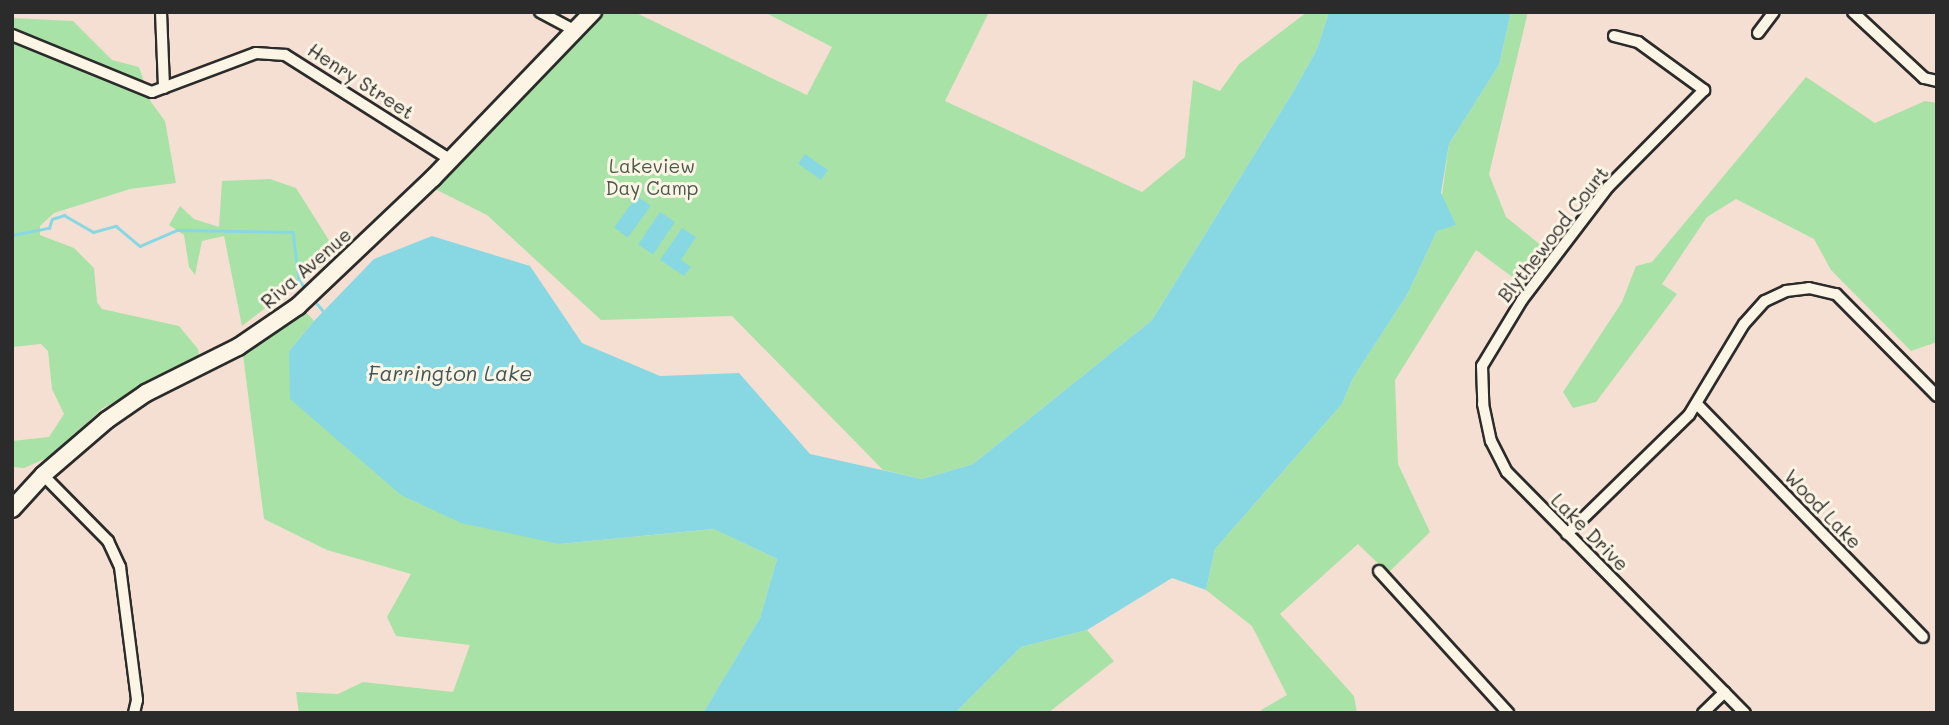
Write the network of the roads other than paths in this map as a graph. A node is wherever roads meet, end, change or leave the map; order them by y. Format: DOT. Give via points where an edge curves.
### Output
graph roads {
  1 [pos="160,12"];
  2 [pos="540,12"];
  3 [pos="593,12"];
  4 [pos="1774,12"];
  5 [pos="1853,12"];
  6 [pos="575,32"];
  7 [pos="1758,33"];
  8 [pos="12,35"];
  9 [pos="1614,36"];
  10 [pos="1937,81"];
  11 [pos="163,88"];
  12 [pos="451,160"];
  13 [pos="1495,345"];
  14 [pos="1937,396"];
  15 [pos="1698,405"];
  16 [pos="43,475"];
  17 [pos="12,509"];
  18 [pos="1567,534"];
  19 [pos="1379,571"];
  20 [pos="1923,637"];
  21 [pos="1725,692"];
  22 [pos="134,713"];
  23 [pos="1508,713"];
  24 [pos="1703,713"];
  25 [pos="1745,713"];
  1 -- 11 [label="street"];
  2 -- 6 [label="street"];
  3 -- 6 [label="street, Riva Avenue"];
  4 -- 7 [label="street"];
  5 -- 10 [label="street" via="1924,78"];
  6 -- 12 [label="street, Riva Avenue"];
  8 -- 11 [label="street, Henry Street" via="140,90"];
  9 -- 13 [label="street, Blythewood Court" via="1638,42 1704,90 1608,187 1522,300"];
  11 -- 12 [label="street, Henry Street" via="256,53 285,55"];
  12 -- 16 [label="street, Riva Avenue" via="310,295 245,343 116,413"];
  13 -- 18 [label="street, Lake Drive" via="1482,366 1483,404 1491,441 1507,472"];
  14 -- 15 [label="street" via="1836,294 1809,288 1786,291 1765,301 1751,316"];
  15 -- 18 [label="street"];
  15 -- 20 [label="street, Wood Lake"];
  16 -- 17 [label="street, Riva Avenue"];
  16 -- 22 [label="street" via="108,541 120,567 137,700"];
  18 -- 21 [label="street, Lake Drive"];
  19 -- 23 [label="street"];
  21 -- 24 [label="street"];
  21 -- 25 [label="street, Lake Drive"];
}
